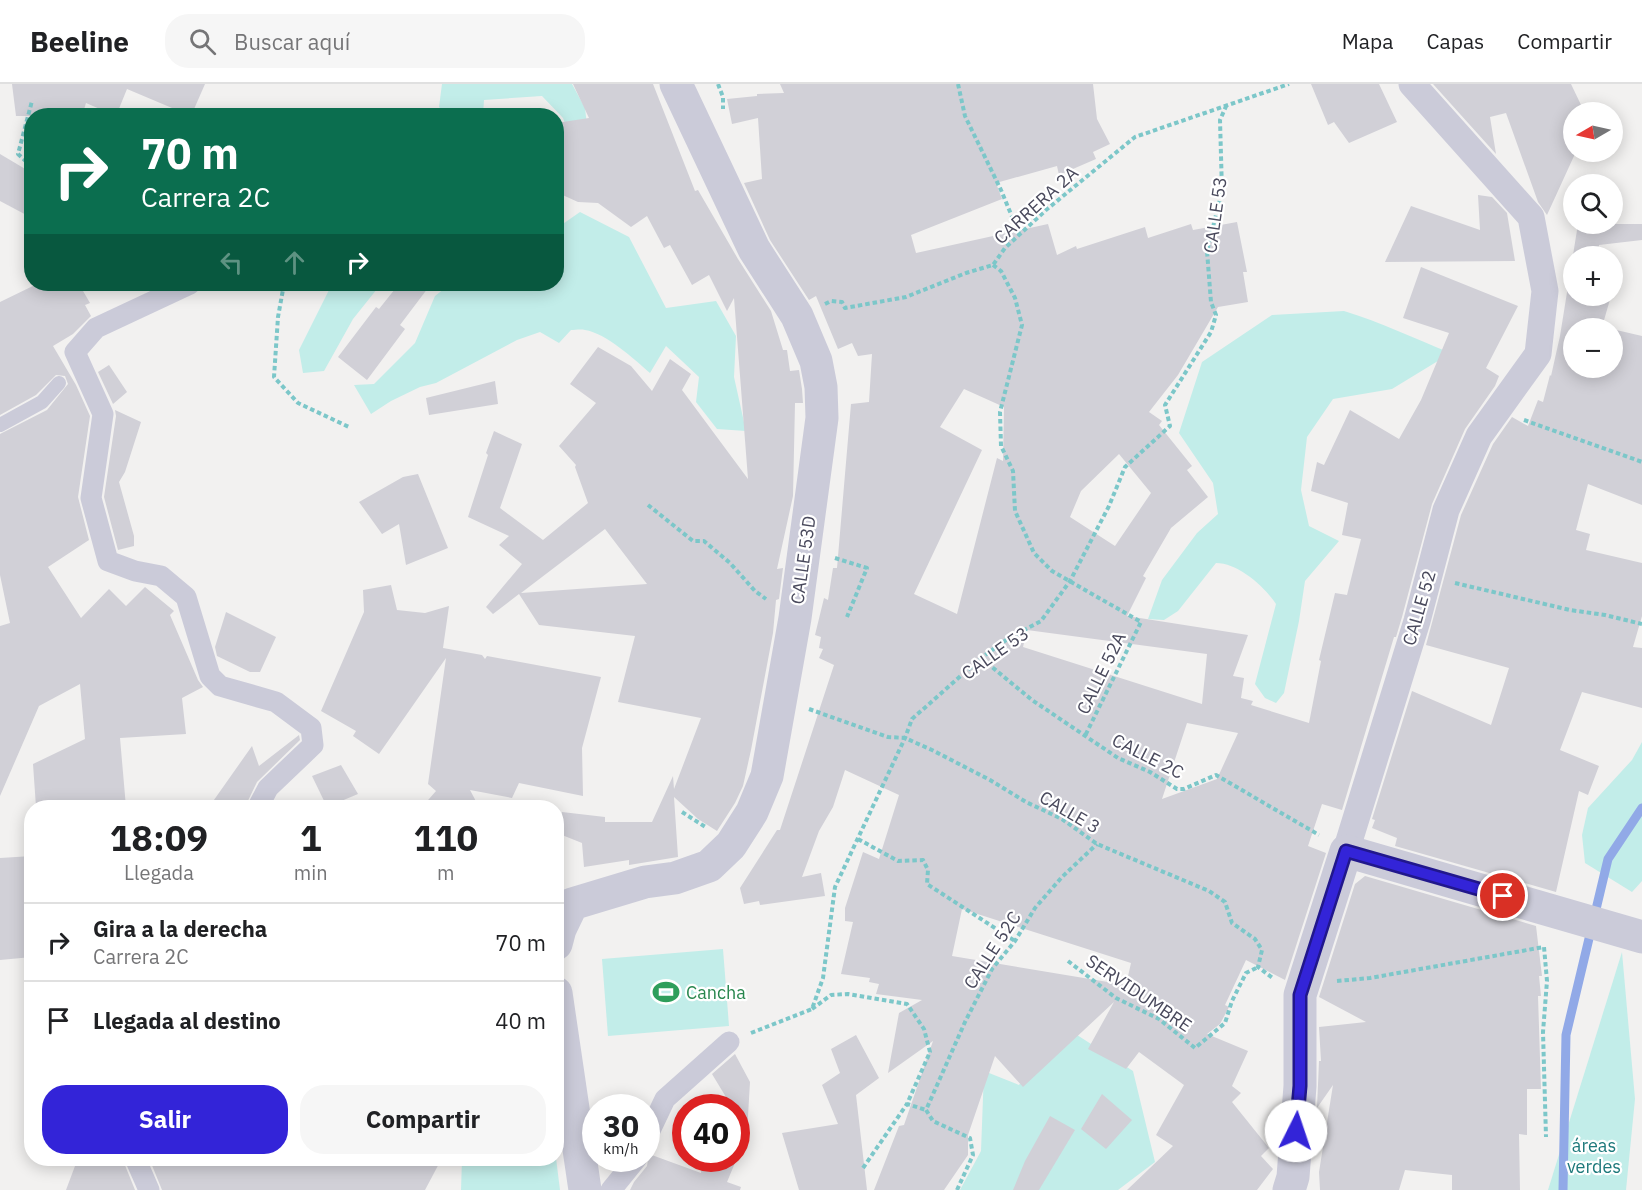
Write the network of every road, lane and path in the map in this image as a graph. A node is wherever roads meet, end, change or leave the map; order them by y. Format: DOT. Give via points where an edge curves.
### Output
graph roads {
  1 [pos="676,84"];
  2 [pos="958,84"];
  3 [pos="1289,84"];
  4 [pos="1412,84"];
  5 [pos="32,101"];
  6 [pos="1227,104"];
  7 [pos="30,108"];
  8 [pos="24,131"];
  9 [pos="24,160"];
  10 [pos="1020,236"];
  11 [pos="993,265"];
  12 [pos="174,291"];
  13 [pos="283,291"];
  14 [pos="797,316"];
  15 [pos="58,383"];
  16 [pos="1499,408"];
  17 [pos="0,425"];
  18 [pos="349,427"];
  19 [pos="1642,462"];
  20 [pos="648,505"];
  21 [pos="804,547"];
  22 [pos="1429,576"];
  23 [pos="1070,581"];
  24 [pos="770,602"];
  25 [pos="848,617"];
  26 [pos="1642,624"];
  27 [pos="981,658"];
  28 [pos="780,699"];
  29 [pos="1084,736"];
  30 [pos="905,738"];
  31 [pos="262,800"];
  32 [pos="682,812"];
  33 [pos="713,832"];
  34 [pos="858,839"];
  35 [pos="1097,844"];
  36 [pos="1346,851"];
  37 [pos="564,921"];
  38 [pos="1642,936"];
  39 [pos="1015,941"];
  40 [pos="1068,961"];
  41 [pos="1258,967"];
  42 [pos="1302,990"];
  43 [pos="812,1009"];
  44 [pos="729,1041"];
  45 [pos="564,1047"];
  46 [pos="908,1104"];
  47 [pos="660,1110"];
  48 [pos="926,1110"];
  49 [pos="1546,1137"];
  50 [pos="138,1166"];
  51 [pos="863,1168"];
  52 [pos="626,1172"];
  53 [pos="148,1190"];
  54 [pos="585,1190"];
  55 [pos="611,1190"];
  56 [pos="957,1190"];
  57 [pos="1289,1190"];
  1 -- 14 [label="street, CALLE 53D" via="754,249"];
  2 -- 10 [label="path" via="965,116"];
  3 -- 6 [label="path, CARRERA 2A"];
  4 -- 16 [label="street, CALLE 52" via="1531,217 1545,291 1538,354"];
  5 -- 7 [label="path"];
  6 -- 10 [label="path, CARRERA 2A" via="1135,137"];
  6 -- 23 [label="path, CALLE 53" via="1220,120 1222,191 1207,251 1211,302 1216,315 1211,332 1165,405 1170,426 1125,467"];
  8 -- 9 [label="path" via="18,154"];
  10 -- 11 [label="path, CARRERA 2A"];
  11 -- 14 [label="path, CARRERA 2A" via="906,297 845,308 842,302 831,301"];
  11 -- 23 [label="path" via="1001,271 1015,298 1022,324 1000,412 1002,446 1013,471 1015,511 1034,553 1052,571"];
  12 -- 31 [label="street" via="96,328 75,352 103,414 92,498 108,561 160,576 186,597 210,676 220,686 276,702 311,728 313,745 268,788"];
  13 -- 18 [label="path" via="274,377 298,404"];
  14 -- 21 [label="street, CALLE 53D" via="816,362 822,418"];
  15 -- 17 [label="lane" via="42,402"];
  16 -- 19 [label="path"];
  16 -- 22 [label="street, CALLE 52" via="1479,436 1446,510"];
  20 -- 24 [label="path" via="693,541 704,542"];
  21 -- 25 [label="path" via="867,568"];
  21 -- 28 [label="street, CALLE 53D"];
  22 -- 26 [label="path"];
  22 -- 36 [label="street, CALLE 52"];
  23 -- 27 [label="path, CALLE 53" via="1041,621"];
  23 -- 29 [label="path, CALLE 52A" via="1141,621"];
  27 -- 29 [label="path, CALLE 2C"];
  27 -- 30 [label="path, CALLE 53" via="912,719"];
  28 -- 30 [label="path, CALLE 3" via="888,737"];
  28 -- 37 [label="street, CALLE 53D" via="767,776 752,813 731,845 709,866 572,904"];
  29 -- 36 [label="path, CALLE 2C" via="1177,789 1216,775"];
  30 -- 34 [label="path, CALLE 53"];
  30 -- 35 [label="path, CALLE 3" via="1062,819"];
  32 -- 33 [label="path"];
  34 -- 39 [label="path" via="898,861 923,860 928,870 927,884"];
  34 -- 43 [label="path, CALLE 53" via="836,887 823,978"];
  35 -- 39 [label="path, CALLE 52C" via="1035,908"];
  35 -- 41 [label="path, CALLE 3" via="1209,891 1225,902 1232,923 1255,939 1262,950"];
  36 -- 38 [label="street"];
  36 -- 42 [label="street, CALLE 52"];
  39 -- 48 [label="path, CALLE 52C" via="992,969"];
  40 -- 41 [label="path, SERVIDUMBRE" via="1116,998 1159,1019 1195,1048 1225,1023 1245,973"];
  41 -- 42 [label="path"];
  42 -- 49 [label="path" via="1544,947"];
  42 -- 57 [label="street, CALLE 52" via="1300,1086"];
  43 -- 44 [label="path"];
  43 -- 46 [label="path" via="831,995 848,994 907,1005 924,1029 930,1052"];
  44 -- 47 [label="street" via="665,1099"];
  45 -- 54 [label="street"];
  46 -- 48 [label="path"];
  46 -- 51 [label="path"];
  48 -- 56 [label="path" via="933,1121 970,1138 973,1155"];
  50 -- 53 [label="street"];
  52 -- 55 [label="street"];
}
